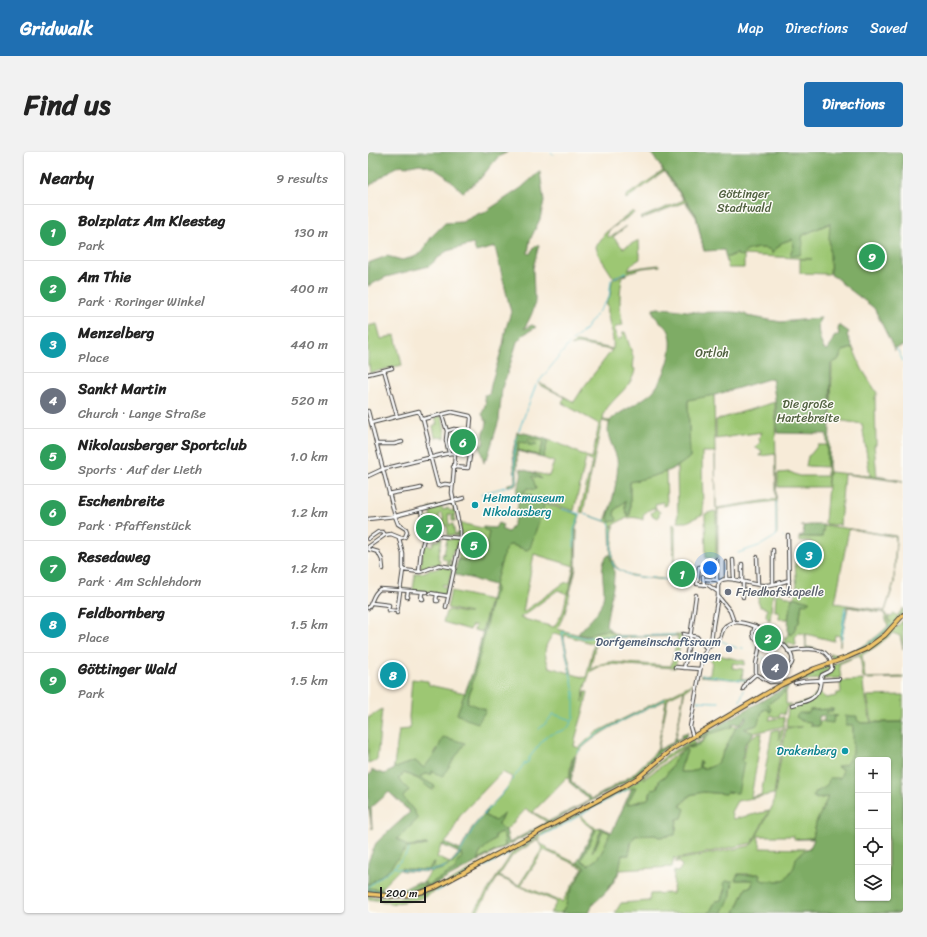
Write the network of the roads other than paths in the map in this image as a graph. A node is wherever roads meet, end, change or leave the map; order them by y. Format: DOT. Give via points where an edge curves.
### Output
graph roads {
  1 [pos="392,368"];
  2 [pos="384,370"];
  3 [pos="368,374"];
  4 [pos="368,411"];
  5 [pos="442,415"];
  6 [pos="398,416"];
  7 [pos="423,419"];
  8 [pos="371,423"];
  9 [pos="447,431"];
  10 [pos="402,442"];
  11 [pos="376,444"];
  12 [pos="449,453"];
  13 [pos="455,454"];
  14 [pos="430,457"];
  15 [pos="453,467"];
  16 [pos="383,469"];
  17 [pos="368,476"];
  18 [pos="453,485"];
  19 [pos="421,488"];
  20 [pos="389,494"];
  21 [pos="464,498"];
  22 [pos="454,501"];
  23 [pos="421,509"];
  24 [pos="395,516"];
  25 [pos="368,519"];
  26 [pos="385,534"];
  27 [pos="788,535"];
  28 [pos="399,538"];
  29 [pos="436,538"];
  30 [pos="461,538"];
  31 [pos="368,539"];
  32 [pos="368,548"];
  33 [pos="773,550"];
  34 [pos="757,557"];
  35 [pos="733,560"];
  36 [pos="705,562"];
  37 [pos="726,562"];
  38 [pos="742,564"];
  39 [pos="705,567"];
  40 [pos="713,567"];
  41 [pos="717,567"];
  42 [pos="455,568"];
  43 [pos="383,569"];
  44 [pos="403,570"];
  45 [pos="419,572"];
  46 [pos="706,573"];
  47 [pos="717,573"];
  48 [pos="703,576"];
  49 [pos="726,578"];
  50 [pos="706,579"];
  51 [pos="734,580"];
  52 [pos="789,580"];
  53 [pos="718,581"];
  54 [pos="742,582"];
  55 [pos="704,584"];
  56 [pos="773,584"];
  57 [pos="758,585"];
  58 [pos="400,590"];
  59 [pos="430,593"];
  60 [pos="437,594"];
  61 [pos="718,594"];
  62 [pos="789,594"];
  63 [pos="696,595"];
  64 [pos="448,596"];
  65 [pos="422,597"];
  66 [pos="743,597"];
  67 [pos="436,599"];
  68 [pos="384,600"];
  69 [pos="389,601"];
  70 [pos="372,603"];
  71 [pos="384,604"];
  72 [pos="389,605"];
  73 [pos="446,607"];
  74 [pos="368,608"];
  75 [pos="903,615"];
  76 [pos="734,622"];
  77 [pos="754,626"];
  78 [pos="766,631"];
  79 [pos="683,634"];
  80 [pos="690,636"];
  81 [pos="760,640"];
  82 [pos="711,643"];
  83 [pos="707,649"];
  84 [pos="788,651"];
  85 [pos="830,659"];
  86 [pos="676,667"];
  87 [pos="684,668"];
  88 [pos="700,669"];
  89 [pos="756,674"];
  90 [pos="839,679"];
  91 [pos="820,680"];
  92 [pos="795,683"];
  93 [pos="743,689"];
  94 [pos="792,705"];
  95 [pos="691,729"];
  96 [pos="702,732"];
  97 [pos="693,737"];
  98 [pos="368,894"];
  1 -- 2 [label="street"];
  2 -- 3 [label="street"];
  2 -- 6 [label="street"];
  4 -- 8 [label="street"];
  5 -- 7 [label="street"];
  5 -- 9 [label="street"];
  5 -- 9 [label="street" via="452,412 471,418 470,429 467,431"];
  6 -- 7 [label="street" via="419,411"];
  6 -- 8 [label="street"];
  7 -- 14 [label="street"];
  8 -- 11 [label="street"];
  9 -- 12 [label="street"];
  10 -- 11 [label="street"];
  11 -- 16 [label="street"];
  12 -- 13 [label="street"];
  12 -- 14 [label="street"];
  13 -- 15 [label="street"];
  13 -- 15 [label="street" via="470,456 468,468"];
  14 -- 16 [label="street"];
  14 -- 18 [label="street" via="438,486"];
  15 -- 18 [label="street"];
  16 -- 17 [label="street"];
  16 -- 20 [label="street"];
  18 -- 22 [label="street"];
  19 -- 20 [label="street"];
  20 -- 24 [label="street"];
  21 -- 22 [label="street"];
  22 -- 23 [label="street"];
  22 -- 30 [label="street"];
  23 -- 24 [label="street"];
  23 -- 45 [label="street" via="425,535"];
  24 -- 25 [label="street"];
  24 -- 28 [label="street" via="398,524 407,531 405,537"];
  26 -- 28 [label="street"];
  26 -- 31 [label="street" via="378,532"];
  26 -- 32 [label="street"];
  27 -- 52 [label="street"];
  28 -- 44 [label="street"];
  29 -- 30 [label="street"];
  30 -- 42 [label="street"];
  32 -- 43 [label="street" via="378,552"];
  33 -- 56 [label="street"];
  34 -- 57 [label="street"];
  35 -- 51 [label="street"];
  36 -- 39 [label="street"];
  37 -- 49 [label="street"];
  38 -- 54 [label="street"];
  39 -- 40 [label="street"];
  39 -- 55 [label="street" via="698,565 697,584"];
  40 -- 41 [label="street"];
  40 -- 41 [label="street" via="716,560"];
  41 -- 47 [label="street"];
  42 -- 45 [label="street" via="438,565"];
  42 -- 64 [label="street"];
  44 -- 45 [label="street"];
  44 -- 58 [label="street"];
  46 -- 47 [label="street"];
  47 -- 53 [label="street"];
  48 -- 55 [label="street"];
  49 -- 51 [label="street"];
  49 -- 53 [label="street"];
  50 -- 53 [label="street"];
  51 -- 54 [label="street"];
  52 -- 56 [label="street"];
  52 -- 62 [label="street"];
  53 -- 61 [label="street"];
  54 -- 57 [label="street"];
  54 -- 66 [label="street"];
  55 -- 61 [label="street"];
  56 -- 57 [label="street"];
  58 -- 65 [label="street" via="408,593 424,592"];
  58 -- 70 [label="street" via="380,590 375,594"];
  58 -- 72 [label="street" via="397,612 388,610"];
  59 -- 60 [label="street"];
  60 -- 64 [label="street"];
  60 -- 67 [label="street"];
  61 -- 76 [label="street" via="730,610"];
  61 -- 82 [label="street"];
  63 -- 80 [label="street"];
  64 -- 73 [label="street"];
  68 -- 71 [label="street"];
  69 -- 72 [label="street"];
  70 -- 71 [label="street"];
  70 -- 74 [label="street"];
  71 -- 72 [label="street"];
  75 -- 85 [label="main road" via="873,645 839,660"];
  76 -- 77 [label="street"];
  76 -- 82 [label="street" via="725,626 720,638"];
  77 -- 78 [label="street"];
  77 -- 81 [label="street" via="753,637"];
  78 -- 81 [label="street" via="764,638"];
  78 -- 84 [label="street"];
  79 -- 80 [label="street"];
  80 -- 83 [label="street" via="699,638"];
  80 -- 87 [label="street"];
  81 -- 89 [label="street"];
  82 -- 83 [label="street"];
  83 -- 88 [label="street"];
  84 -- 85 [label="street" via="813,649 822,651"];
  84 -- 89 [label="street" via="792,662 783,673 781,682 770,682"];
  85 -- 91 [label="street" via="832,669 822,674"];
  85 -- 96 [label="main road"];
  86 -- 87 [label="street"];
  87 -- 88 [label="street"];
  88 -- 95 [label="street"];
  89 -- 93 [label="street"];
  90 -- 91 [label="street"];
  91 -- 92 [label="street"];
  91 -- 94 [label="street" via="820,687 812,699"];
  95 -- 96 [label="street"];
  95 -- 97 [label="street"];
  96 -- 97 [label="main road"];
  97 -- 98 [label="main road" via="667,753 624,786 436,887 406,896"];
}
